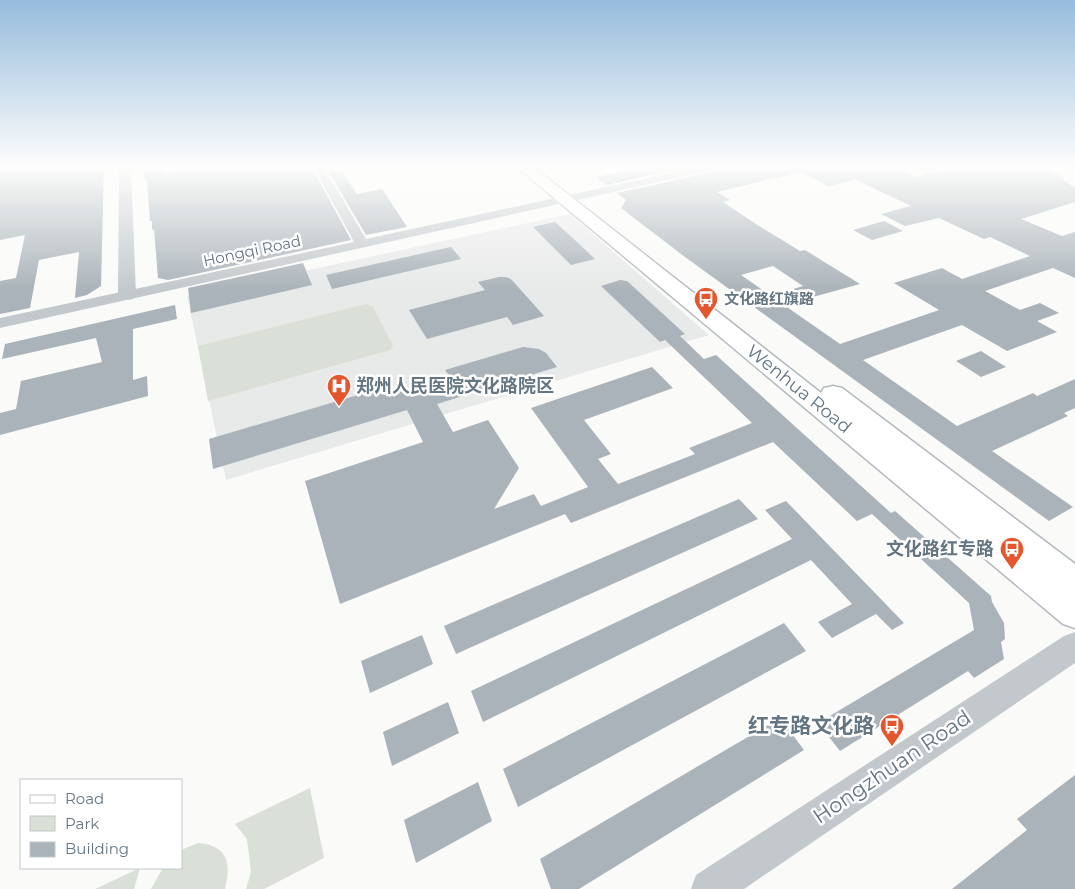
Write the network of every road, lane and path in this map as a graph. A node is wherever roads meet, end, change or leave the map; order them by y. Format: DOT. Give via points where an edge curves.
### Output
graph roads {
  1 [pos="126,207"];
  2 [pos="341,207"];
  3 [pos="528,207"];
  4 [pos="583,207"];
  5 [pos="583,207"];
  6 [pos="362,244"];
  7 [pos="127,295"];
  8 [pos="0,323"];
  9 [pos="1075,582"];
  10 [pos="1075,612"];
  11 [pos="1075,646"];
  12 [pos="710,889"];
  1 -- 7 [label="street"];
  2 -- 6 [label="street"];
  3 -- 6 [label="street, Hongqi Road"];
  4 -- 9 [label="main road, Wenhua Road"];
  5 -- 10 [label="main road, Wenhua Road"];
  6 -- 7 [label="street, Hongqi Road"];
  7 -- 8 [label="street, Hongqi Road"];
  11 -- 12 [label="street, Hongzhuan Road"];
}
